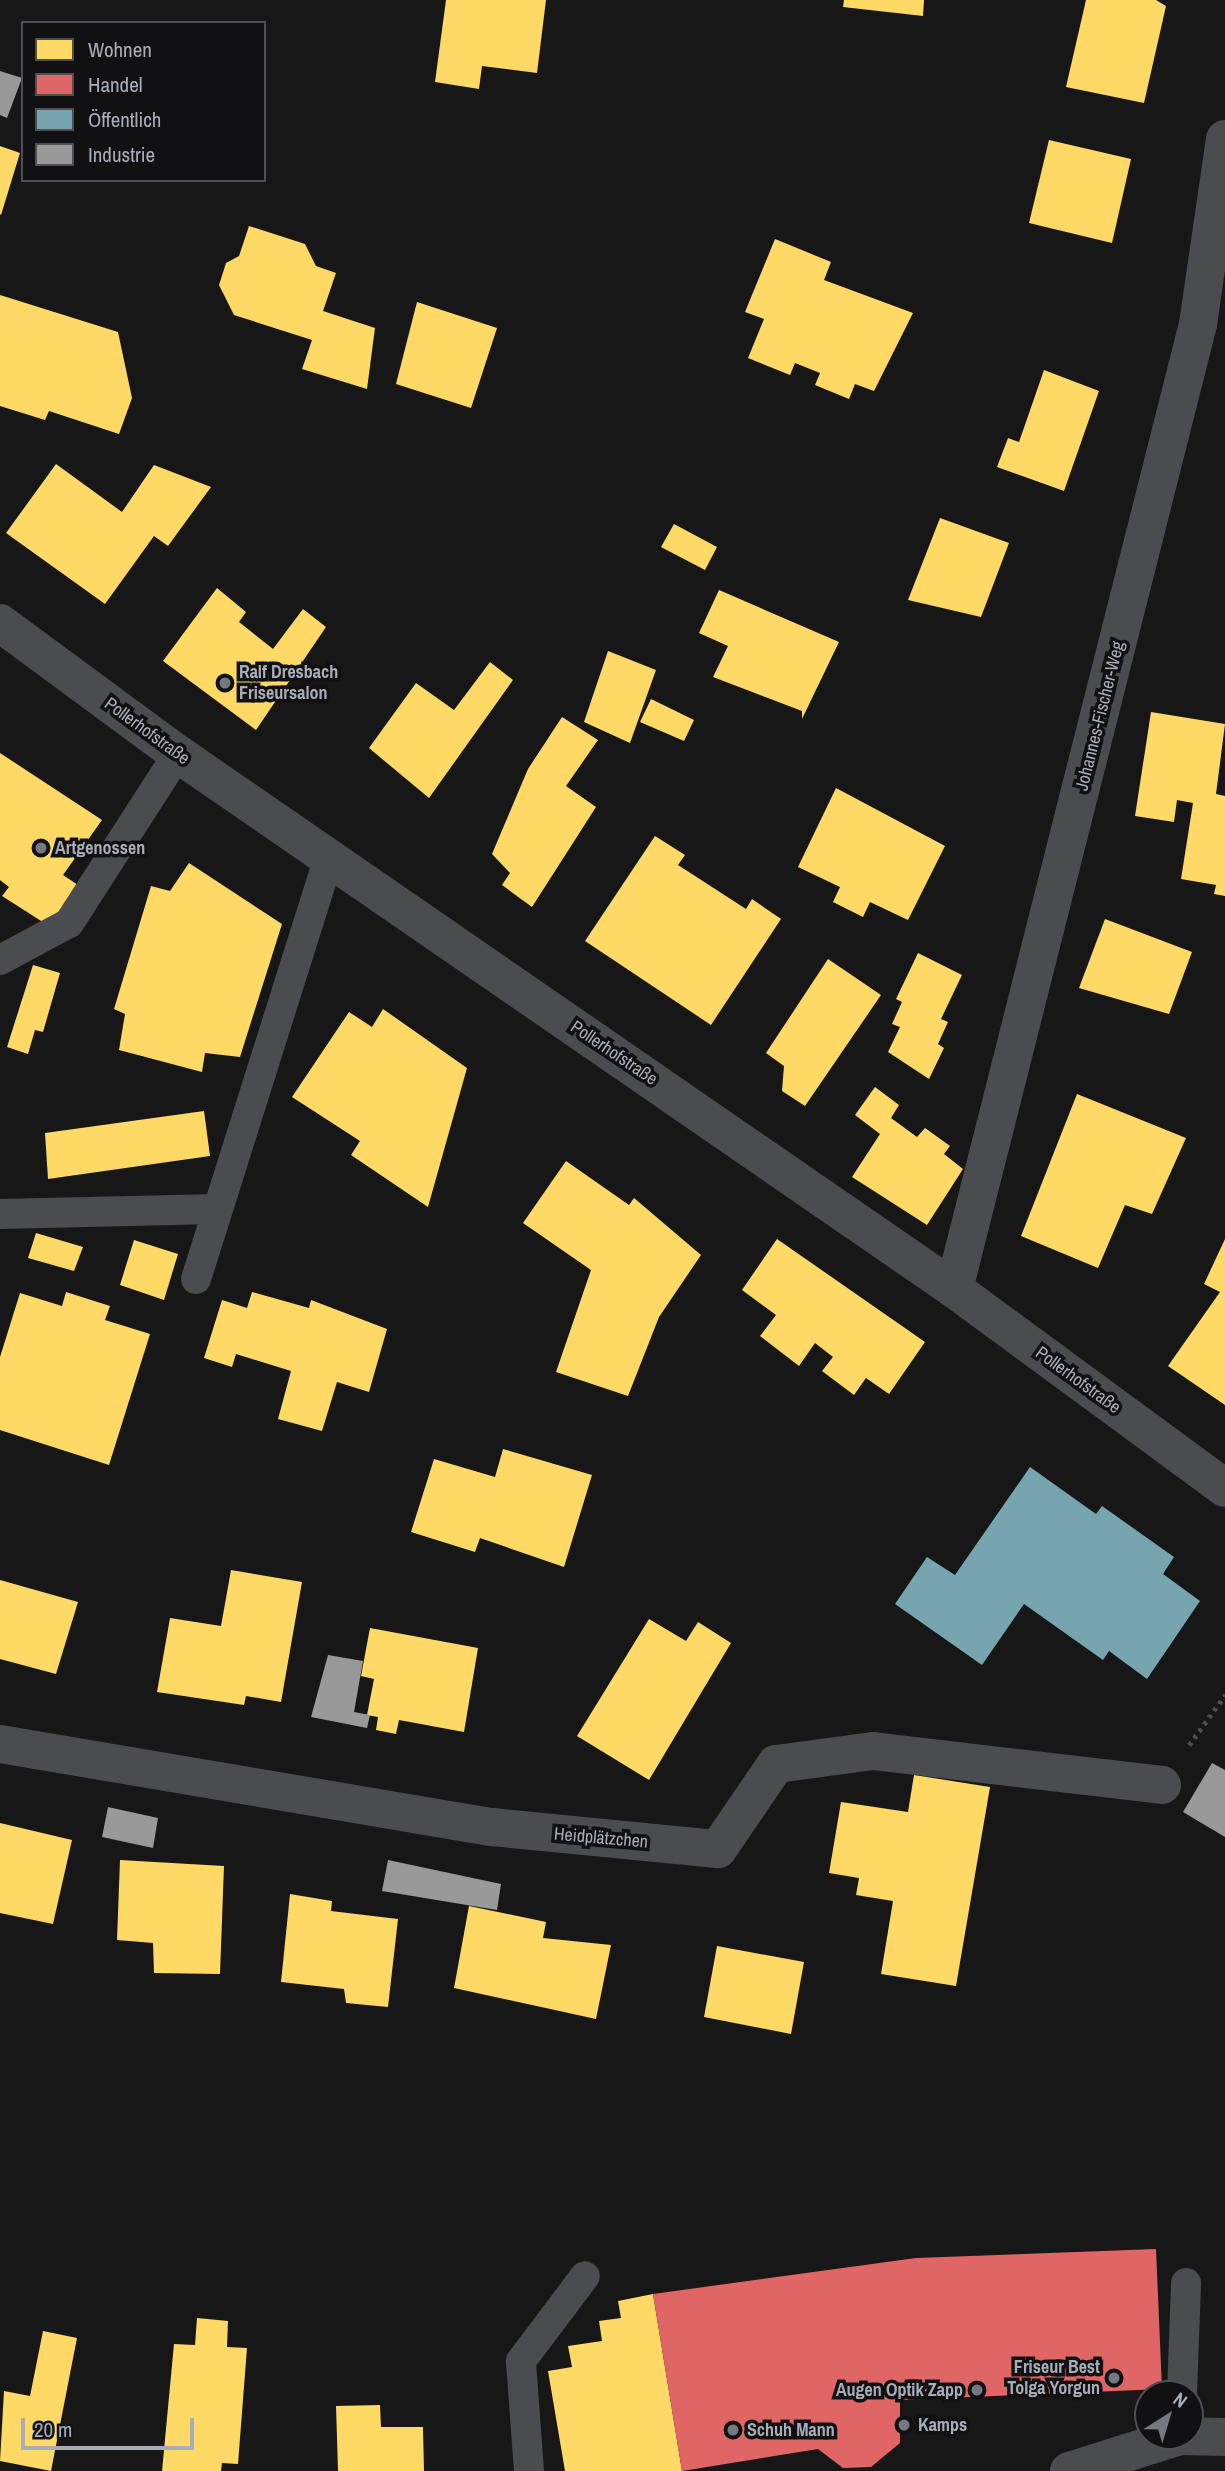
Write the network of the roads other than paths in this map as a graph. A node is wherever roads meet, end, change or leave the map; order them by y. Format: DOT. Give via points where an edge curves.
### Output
graph roads {
  1 [pos="1225,139"];
  2 [pos="0,623"];
  3 [pos="178,754"];
  4 [pos="329,858"];
  5 [pos="0,960"];
  6 [pos="217,1209"];
  7 [pos="0,1214"];
  8 [pos="196,1279"];
  9 [pos="954,1289"];
  10 [pos="1225,1488"];
  11 [pos="0,1744"];
  12 [pos="1162,1785"];
  13 [pos="585,2276"];
  14 [pos="1186,2283"];
  15 [pos="1183,2380"];
  16 [pos="1204,2437"];
  17 [pos="1225,2437"];
  18 [pos="1136,2450"];
  19 [pos="529,2471"];
  20 [pos="1069,2471"];
  1 -- 9 [label="street, Johannes-Fischer-Weg" via="1198,324"];
  2 -- 3 [label="street, Pollerhofstraße"];
  3 -- 4 [label="street, Pollerhofstraße"];
  3 -- 5 [label="lane" via="69,923"];
  4 -- 6 [label="lane"];
  4 -- 9 [label="street, Pollerhofstraße"];
  6 -- 7 [label="lane"];
  6 -- 8 [label="lane"];
  9 -- 10 [label="street, Pollerhofstraße"];
  11 -- 12 [label="street, Heidplätzchen" via="492,1827 718,1849 776,1763 873,1751"];
  13 -- 19 [label="lane" via="520,2361"];
  14 -- 15 [label="lane"];
  16 -- 17 [label="street"];
  18 -- 20 [label="street"];
}
